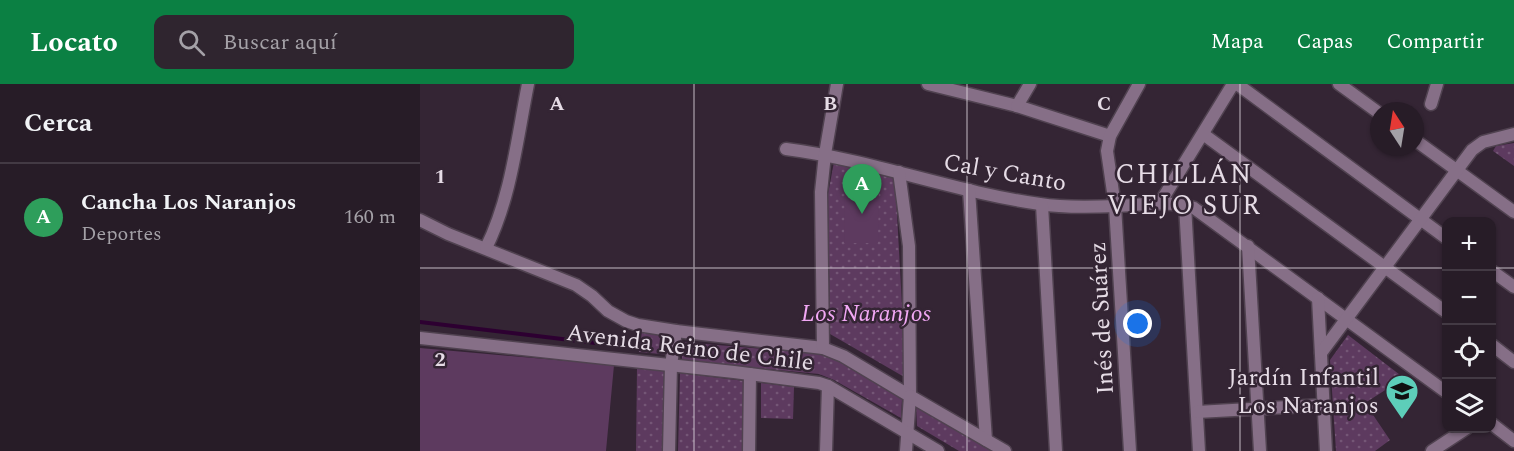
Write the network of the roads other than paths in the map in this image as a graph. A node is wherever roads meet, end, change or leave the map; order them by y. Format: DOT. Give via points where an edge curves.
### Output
graph roads {
  1 [pos="528,84"];
  2 [pos="837,84"];
  3 [pos="930,84"];
  4 [pos="1030,84"];
  5 [pos="1139,84"];
  6 [pos="1235,84"];
  7 [pos="1339,84"];
  8 [pos="1437,84"];
  9 [pos="1431,104"];
  10 [pos="1017,106"];
  11 [pos="1370,106"];
  12 [pos="1203,134"];
  13 [pos="1514,134"];
  14 [pos="1110,136"];
  15 [pos="1424,147"];
  16 [pos="786,149"];
  17 [pos="825,154"];
  18 [pos="1457,171"];
  19 [pos="899,172"];
  20 [pos="969,190"];
  21 [pos="1160,203"];
  22 [pos="1042,205"];
  23 [pos="1185,205"];
  24 [pos="1115,207"];
  25 [pos="1514,213"];
  26 [pos="1421,219"];
  27 [pos="420,220"];
  28 [pos="1442,235"];
  29 [pos="1248,246"];
  30 [pos="486,248"];
  31 [pos="1385,267"];
  32 [pos="1496,275"];
  33 [pos="1514,288"];
  34 [pos="1318,298"];
  35 [pos="1442,309"];
  36 [pos="1346,319"];
  37 [pos="676,331"];
  38 [pos="420,338"];
  39 [pos="823,348"];
  40 [pos="1496,349"];
  41 [pos="1321,353"];
  42 [pos="1514,362"];
  43 [pos="671,365"];
  44 [pos="750,374"];
  45 [pos="828,386"];
  46 [pos="1442,389"];
  47 [pos="910,396"];
  48 [pos="1324,405"];
  49 [pos="1257,408"];
  50 [pos="1197,412"];
  51 [pos="1496,428"];
  52 [pos="906,432"];
  53 [pos="1461,433"];
  54 [pos="986,440"];
  55 [pos="1514,441"];
  56 [pos="669,451"];
  57 [pos="749,451"];
  58 [pos="826,451"];
  59 [pos="906,451"];
  60 [pos="938,451"];
  61 [pos="1005,451"];
  62 [pos="1056,451"];
  63 [pos="1130,451"];
  64 [pos="1199,451"];
  65 [pos="1260,451"];
  66 [pos="1326,451"];
  67 [pos="1432,451"];
  1 -- 30 [label="street" via="498,224"];
  2 -- 17 [label="street"];
  3 -- 10 [label="street"];
  4 -- 10 [label="street"];
  5 -- 14 [label="street, Inés de Suárez"];
  6 -- 12 [label="street"];
  6 -- 26 [label="street"];
  7 -- 11 [label="street"];
  8 -- 9 [label="street"];
  10 -- 14 [label="street"];
  12 -- 21 [label="street"];
  12 -- 31 [label="street"];
  13 -- 18 [label="street" via="1483,142"];
  14 -- 24 [label="street, Inés de Suárez" via="1108,157"];
  15 -- 18 [label="street"];
  16 -- 17 [label="street, Cal y Canto"];
  17 -- 19 [label="street, Cal y Canto"];
  17 -- 39 [label="street" via="820,205"];
  18 -- 25 [label="street"];
  18 -- 26 [label="street"];
  19 -- 20 [label="street, Cal y Canto"];
  19 -- 47 [label="street" via="909,246"];
  20 -- 22 [label="street, Cal y Canto"];
  20 -- 54 [label="street"];
  21 -- 23 [label="street, Cal y Canto"];
  21 -- 24 [label="street, Cal y Canto"];
  22 -- 24 [label="street, Cal y Canto"];
  22 -- 62 [label="street"];
  23 -- 29 [label="street, Cal y Canto" via="1202,212"];
  23 -- 50 [label="street"];
  24 -- 63 [label="street, Inés de Suárez"];
  26 -- 28 [label="street"];
  26 -- 31 [label="street"];
  27 -- 30 [label="street, Avenida Reino de Chile"];
  29 -- 34 [label="street, Cal y Canto"];
  29 -- 49 [label="street"];
  30 -- 37 [label="street, Avenida Reino de Chile" via="576,285 608,312 626,321"];
  31 -- 35 [label="street"];
  31 -- 36 [label="street"];
  32 -- 33 [label="street"];
  34 -- 36 [label="street, Cal y Canto"];
  34 -- 41 [label="street"];
  36 -- 41 [label="street"];
  36 -- 46 [label="street, Cal y Canto"];
  37 -- 39 [label="street, Avenida Reino de Chile"];
  37 -- 43 [label="street"];
  38 -- 43 [label="street, Avenida Reino de Chile"];
  39 -- 47 [label="street, Avenida Reino de Chile"];
  40 -- 42 [label="street"];
  41 -- 48 [label="street"];
  43 -- 44 [label="street, Avenida Reino de Chile"];
  43 -- 56 [label="street"];
  44 -- 45 [label="street, Avenida Reino de Chile"];
  44 -- 57 [label="street"];
  45 -- 52 [label="street, Avenida Reino de Chile"];
  45 -- 58 [label="street"];
  47 -- 52 [label="street"];
  47 -- 54 [label="street, Avenida Reino de Chile"];
  48 -- 49 [label="street"];
  48 -- 66 [label="street"];
  49 -- 50 [label="street"];
  49 -- 65 [label="street"];
  50 -- 64 [label="street"];
  51 -- 55 [label="street"];
  52 -- 59 [label="street"];
  52 -- 60 [label="street, Avenida Reino de Chile"];
  53 -- 67 [label="street"];
  54 -- 61 [label="street, Avenida Reino de Chile"];
}
